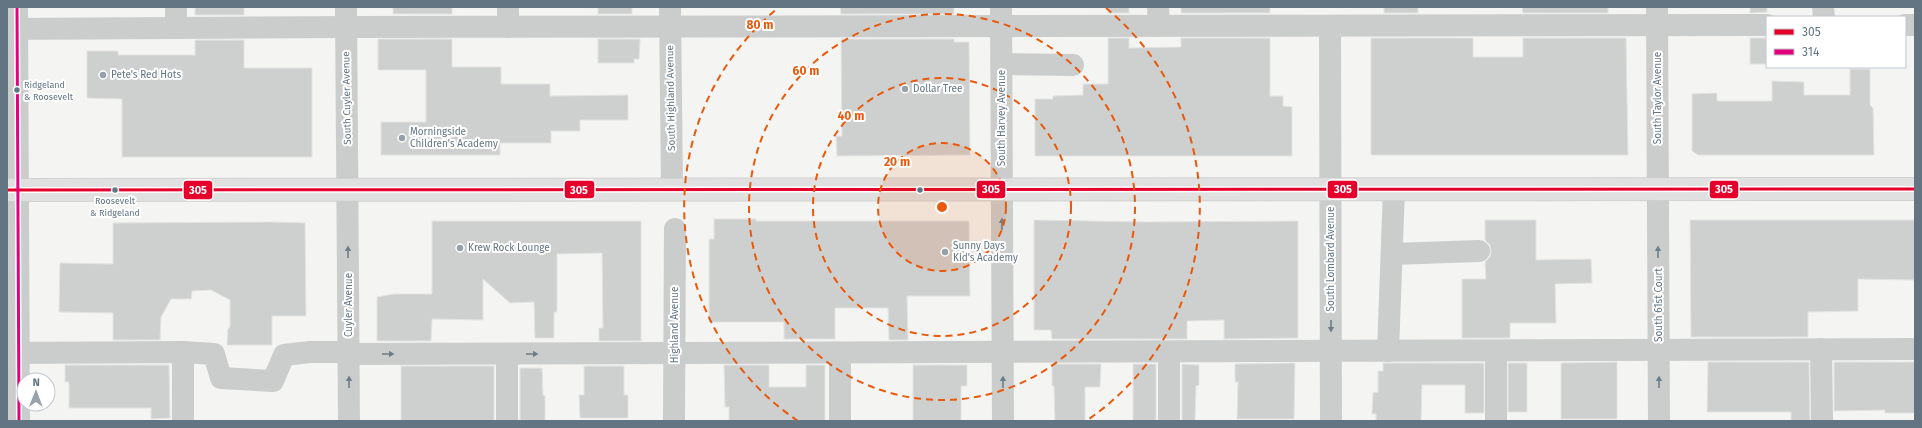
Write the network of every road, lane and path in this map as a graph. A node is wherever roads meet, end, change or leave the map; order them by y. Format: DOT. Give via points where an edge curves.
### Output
graph roads {
  1 [pos="17,7"];
  2 [pos="1001,16"];
  3 [pos="1159,16"];
  4 [pos="1496,16"];
  5 [pos="1657,16"];
  6 [pos="176,17"];
  7 [pos="346,17"];
  8 [pos="508,17"];
  9 [pos="670,17"];
  10 [pos="838,17"];
  11 [pos="1766,25"];
  12 [pos="1330,26"];
  13 [pos="12,29"];
  14 [pos="1002,64"];
  15 [pos="1073,65"];
  16 [pos="1002,189"];
  17 [pos="1331,189"];
  18 [pos="1394,189"];
  19 [pos="1658,189"];
  20 [pos="1915,189"];
  21 [pos="13,190"];
  22 [pos="348,190"];
  23 [pos="672,190"];
  24 [pos="675,229"];
  25 [pos="1479,251"];
  26 [pos="1392,254"];
  27 [pos="1821,349"];
  28 [pos="1915,349"];
  29 [pos="1496,350"];
  30 [pos="1659,350"];
  31 [pos="1331,351"];
  32 [pos="1388,351"];
  33 [pos="183,352"];
  34 [pos="1003,352"];
  35 [pos="1169,352"];
  36 [pos="13,353"];
  37 [pos="349,353"];
  38 [pos="674,353"];
  39 [pos="840,353"];
  40 [pos="507,354"];
  41 [pos="19,421"];
  42 [pos="183,421"];
  43 [pos="349,421"];
  44 [pos="507,421"];
  45 [pos="674,421"];
  46 [pos="840,421"];
  47 [pos="1003,421"];
  48 [pos="1169,421"];
  49 [pos="1331,421"];
  50 [pos="1496,421"];
  51 [pos="1659,421"];
  52 [pos="1822,421"];
  1 -- 13 [label="street"];
  2 -- 3 [label="street"];
  2 -- 10 [label="street"];
  2 -- 14 [label="street, South Harvey Avenue"];
  3 -- 12 [label="street"];
  4 -- 5 [label="street"];
  4 -- 12 [label="street"];
  5 -- 11 [label="street"];
  5 -- 19 [label="street, South Taylor Avenue"];
  6 -- 7 [label="street"];
  6 -- 13 [label="street"];
  7 -- 8 [label="street"];
  7 -- 22 [label="street, South Cuyler Avenue"];
  8 -- 9 [label="street"];
  9 -- 10 [label="street"];
  9 -- 23 [label="street, South Highland Avenue"];
  12 -- 17 [label="street, South Lombard Avenue"];
  13 -- 21 [label="street"];
  14 -- 15 [label="street"];
  14 -- 16 [label="street, South Harvey Avenue"];
  16 -- 17 [label="main road"];
  16 -- 23 [label="main road"];
  34 -- 16 [label="street, South Harvey Avenue, one-way"];
  17 -- 18 [label="main road"];
  17 -- 31 [label="street, South Lombard Avenue, one-way"];
  18 -- 19 [label="main road"];
  18 -- 26 [label="street"];
  19 -- 20 [label="main road"];
  30 -- 19 [label="street, South 61st Court, one-way"];
  21 -- 22 [label="main road"];
  21 -- 36 [label="street"];
  22 -- 23 [label="main road"];
  37 -- 22 [label="street, Cuyler Avenue, one-way"];
  24 -- 38 [label="street, Highland Avenue"];
  25 -- 26 [label="street"];
  26 -- 32 [label="street"];
  27 -- 28 [label="street"];
  27 -- 30 [label="street"];
  27 -- 52 [label="street"];
  29 -- 30 [label="street"];
  29 -- 32 [label="street"];
  29 -- 50 [label="street"];
  51 -- 30 [label="street, South 61st Court, one-way"];
  31 -- 32 [label="street"];
  31 -- 35 [label="street"];
  31 -- 49 [label="street, South Lombard Avenue"];
  33 -- 36 [label="street"];
  33 -- 37 [label="street" via="214,354 221,378 273,382 284,355 310,352"];
  33 -- 42 [label="street"];
  34 -- 35 [label="street"];
  34 -- 39 [label="street"];
  47 -- 34 [label="street, South Harvey Avenue, one-way"];
  35 -- 48 [label="street"];
  36 -- 41 [label="street"];
  37 -- 40 [label="street, one-way"];
  43 -- 37 [label="street, Cuyler Avenue, one-way"];
  38 -- 39 [label="street"];
  40 -- 38 [label="street, one-way"];
  38 -- 45 [label="street, Highland Avenue"];
  39 -- 46 [label="street"];
  40 -- 44 [label="street"];
}
